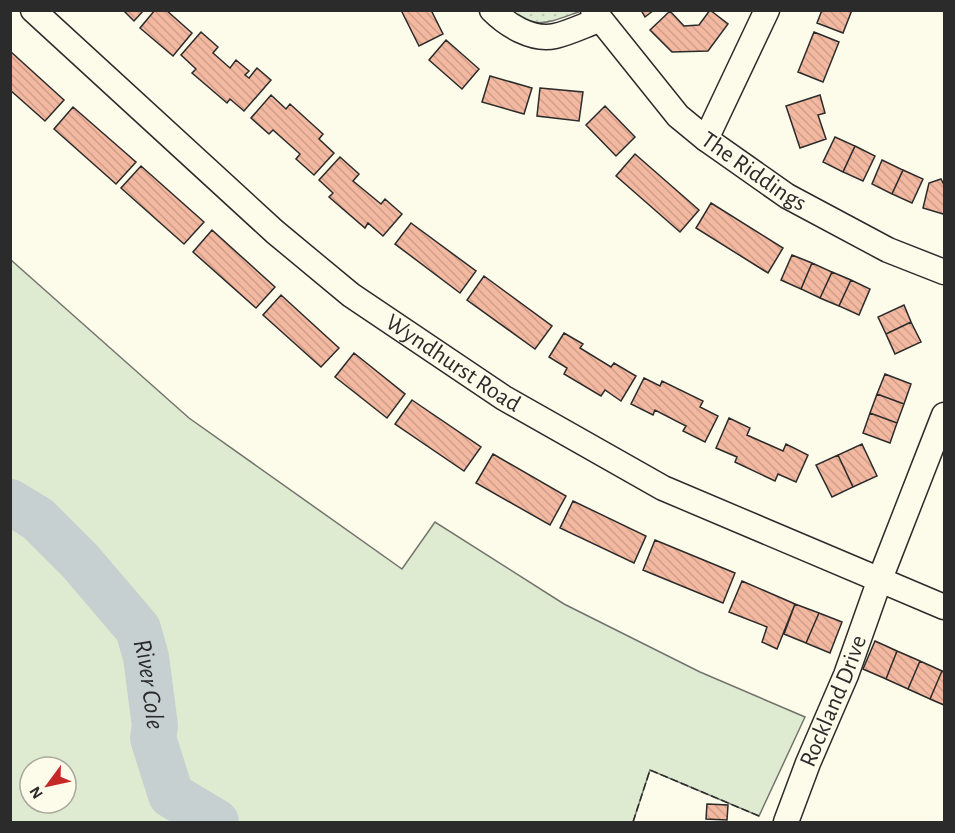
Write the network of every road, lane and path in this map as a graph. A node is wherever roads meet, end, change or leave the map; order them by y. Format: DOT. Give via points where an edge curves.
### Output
graph roads {
  1 [pos="33,10"];
  2 [pos="492,10"];
  3 [pos="767,10"];
  4 [pos="596,15"];
  5 [pos="706,139"];
  6 [pos="945,272"];
  7 [pos="945,415"];
  8 [pos="880,579"];
  9 [pos="945,608"];
  10 [pos="786,822"];
  1 -- 8 [label="street, Wyndhurst Road" via="275,231 380,315 504,398 663,488"];
  2 -- 4 [label="street, The Riddings" via="525,34 553,37"];
  3 -- 5 [label="street"];
  4 -- 5 [label="street, The Riddings" via="678,116"];
  5 -- 6 [label="street, The Riddings" via="787,196 888,250"];
  7 -- 8 [label="street, Rockland Drive"];
  8 -- 9 [label="street, Wyndhurst Road"];
  8 -- 10 [label="street, Rockland Drive"];
}
